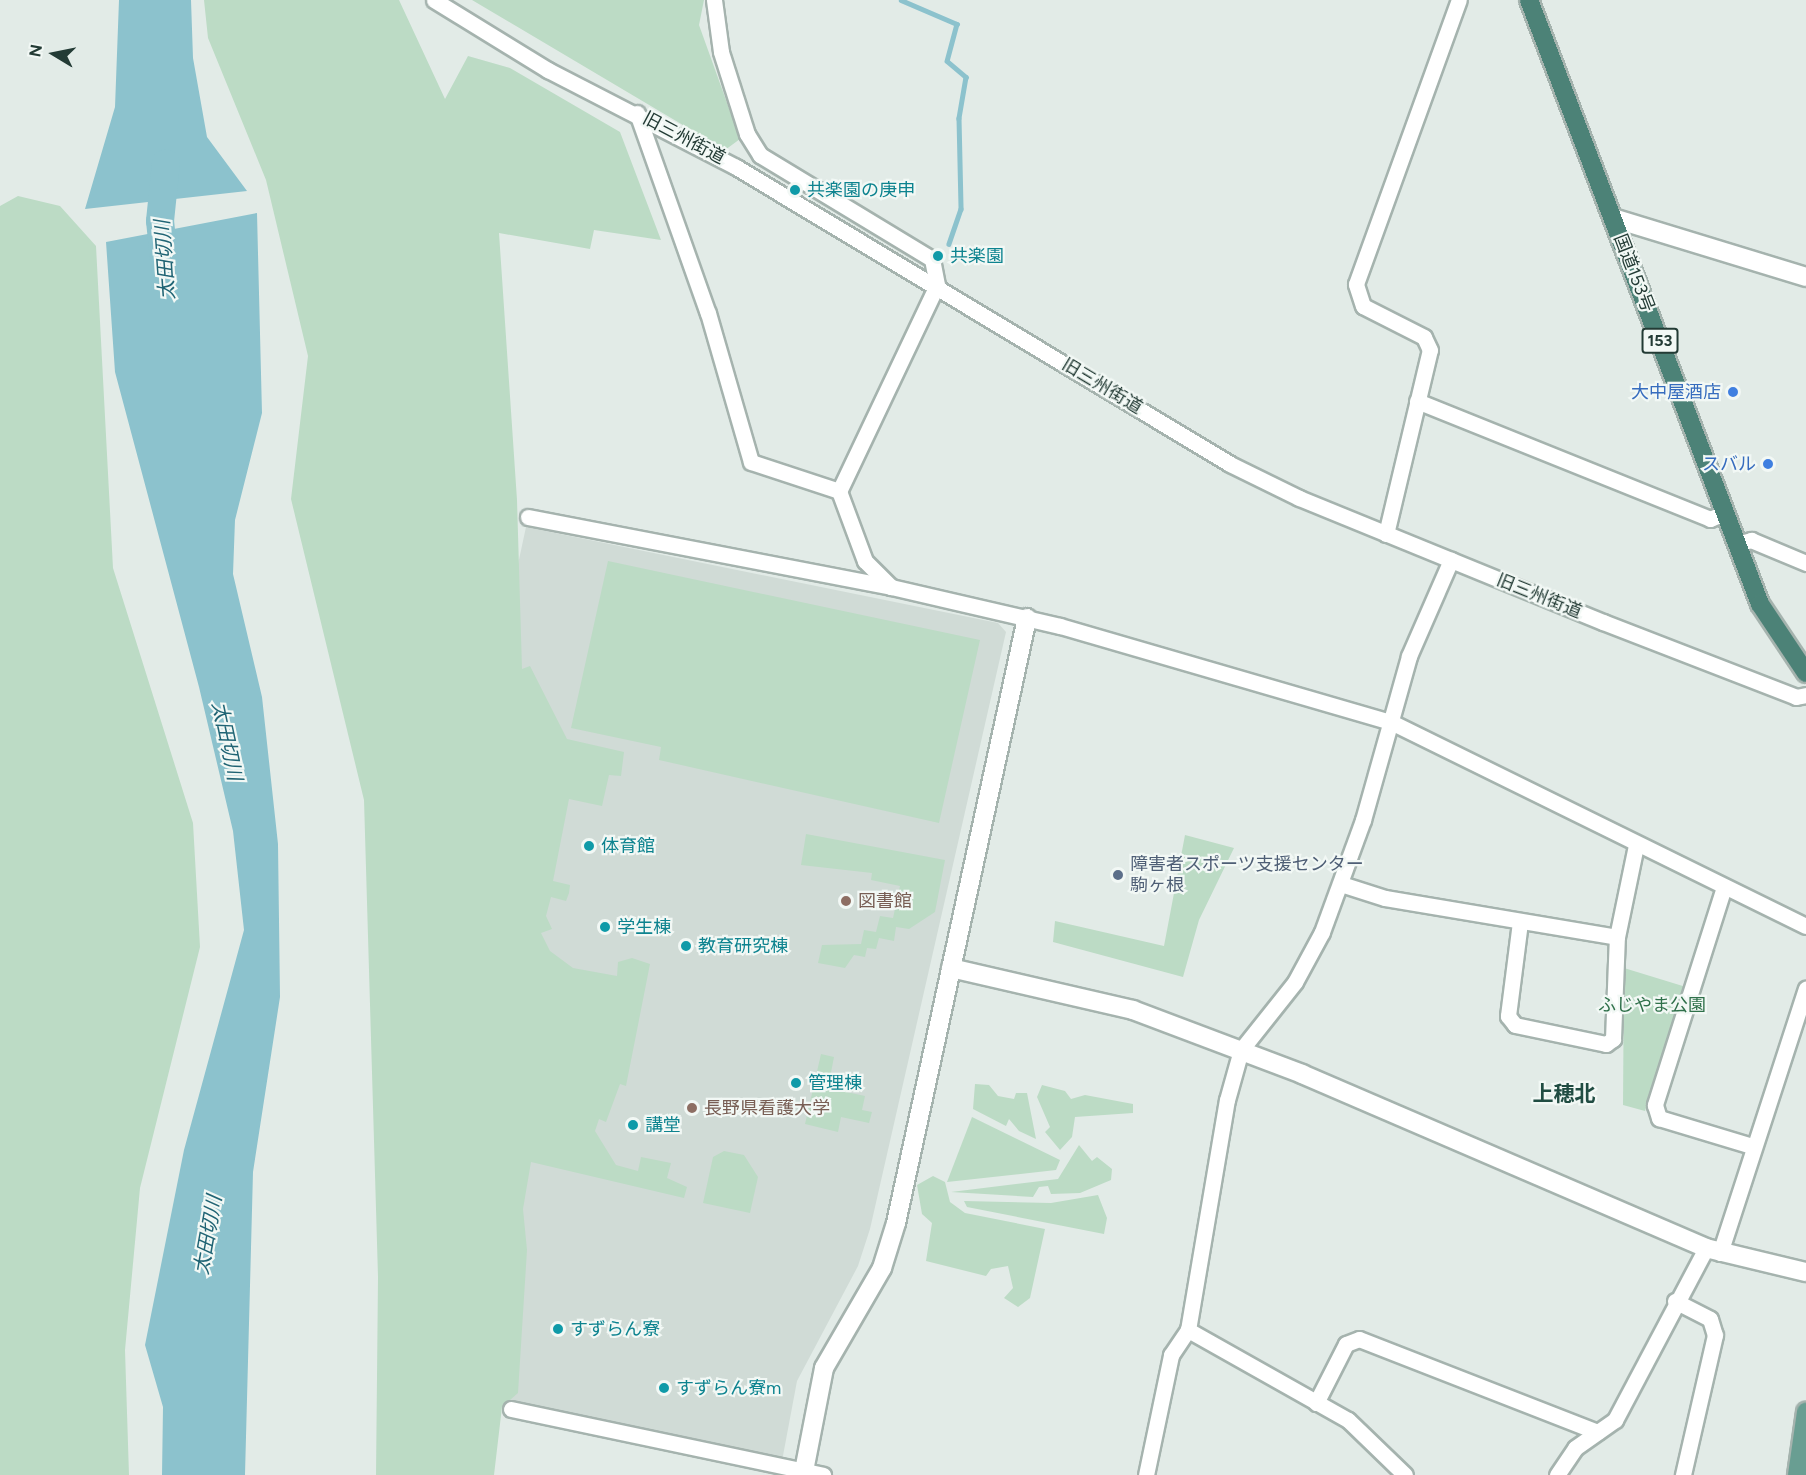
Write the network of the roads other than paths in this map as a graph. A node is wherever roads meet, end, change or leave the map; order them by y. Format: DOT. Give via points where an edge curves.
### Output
graph roads {
  1 [pos="434,0"];
  2 [pos="714,0"];
  3 [pos="1459,0"];
  4 [pos="1529,0"];
  5 [pos="638,113"];
  6 [pos="1612,218"];
  7 [pos="1806,277"];
  8 [pos="937,285"];
  9 [pos="1417,401"];
  10 [pos="839,491"];
  11 [pos="1724,513"];
  12 [pos="528,517"];
  13 [pos="1386,534"];
  14 [pos="1737,544"];
  15 [pos="1451,560"];
  16 [pos="1806,563"];
  17 [pos="891,587"];
  18 [pos="1027,618"];
  19 [pos="1806,673"];
  20 [pos="1806,695"];
  21 [pos="1393,723"];
  22 [pos="1636,845"];
  23 [pos="1341,884"];
  24 [pos="1724,887"];
  25 [pos="1520,922"];
  26 [pos="1806,926"];
  27 [pos="1617,937"];
  28 [pos="951,968"];
  29 [pos="1806,989"];
  30 [pos="1240,1050"];
  31 [pos="1752,1146"];
  32 [pos="1713,1250"];
  33 [pos="1806,1272"];
  34 [pos="1675,1301"];
  35 [pos="1188,1330"];
  36 [pos="1316,1403"];
  37 [pos="511,1409"];
  38 [pos="1806,1412"];
  39 [pos="1598,1432"];
  40 [pos="803,1473"];
  41 [pos="823,1475"];
  42 [pos="1146,1475"];
  43 [pos="1404,1475"];
  44 [pos="1557,1475"];
  45 [pos="1683,1475"];
  46 [pos="1797,1475"];
  1 -- 5 [label="street, 旧三州街道" via="548,70"];
  2 -- 8 [label="street" via="721,52 747,134 760,155 932,259"];
  3 -- 9 [label="street" via="1356,284 1363,306 1424,337 1430,350"];
  4 -- 6 [label="highway, 国道153号 / 153"];
  5 -- 8 [label="street, 旧三州街道"];
  5 -- 10 [label="street" via="708,313 751,462"];
  6 -- 7 [label="street"];
  6 -- 11 [label="highway, 国道153号 / 153"];
  8 -- 10 [label="street"];
  8 -- 13 [label="street, 旧三州街道" via="1230,464"];
  9 -- 11 [label="street" via="1710,519"];
  9 -- 13 [label="street"];
  10 -- 17 [label="street" via="865,561"];
  11 -- 14 [label="highway, 国道153号 / 153"];
  12 -- 17 [label="street"];
  13 -- 15 [label="street, 旧三州街道"];
  14 -- 16 [label="street" via="1751,540"];
  14 -- 19 [label="highway, 国道153号 / 153" via="1760,604"];
  15 -- 20 [label="street, 旧三州街道" via="1796,697"];
  15 -- 21 [label="street" via="1409,656"];
  17 -- 18 [label="street"];
  18 -- 21 [label="street"];
  18 -- 28 [label="street"];
  21 -- 22 [label="street"];
  21 -- 23 [label="street"];
  22 -- 24 [label="street"];
  22 -- 27 [label="street"];
  23 -- 25 [label="street" via="1385,898"];
  23 -- 30 [label="street" via="1295,982"];
  24 -- 26 [label="street"];
  24 -- 31 [label="street" via="1655,1105 1659,1118"];
  25 -- 27 [label="street"];
  25 -- 27 [label="street" via="1508,1016 1515,1025 1606,1044 1613,1039"];
  28 -- 30 [label="street" via="1133,1010"];
  28 -- 40 [label="street" via="896,1223 882,1268 824,1368"];
  29 -- 31 [label="street"];
  30 -- 32 [label="street"];
  30 -- 35 [label="street" via="1227,1100"];
  31 -- 32 [label="street"];
  32 -- 33 [label="street"];
  32 -- 34 [label="street"];
  34 -- 39 [label="street" via="1615,1420"];
  34 -- 45 [label="street" via="1710,1319 1715,1335"];
  35 -- 36 [label="street"];
  35 -- 42 [label="street" via="1171,1355"];
  36 -- 39 [label="street" via="1346,1344 1359,1339"];
  36 -- 43 [label="street" via="1348,1420"];
  37 -- 40 [label="street"];
  38 -- 46 [label="main road"];
  39 -- 44 [label="street" via="1575,1448"];
  40 -- 41 [label="street"];
}
